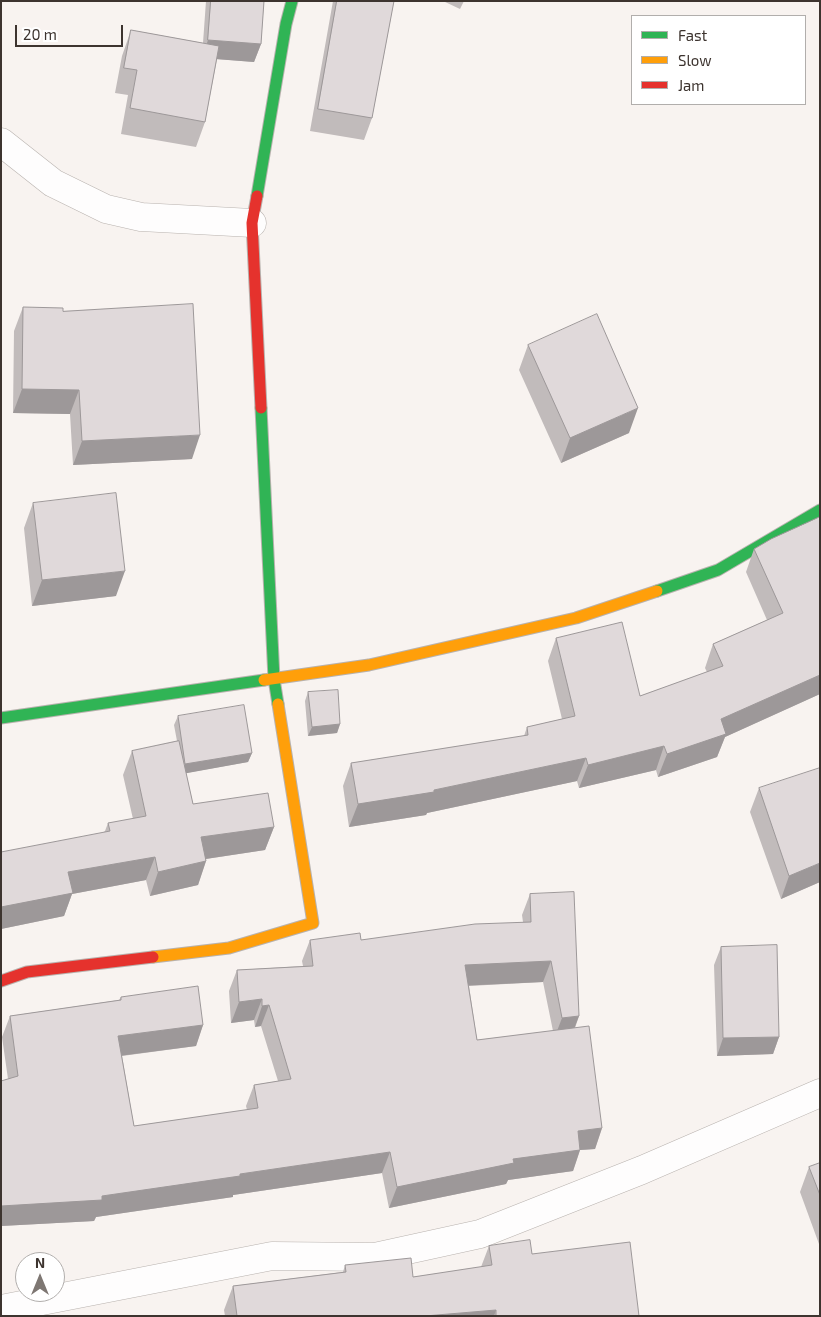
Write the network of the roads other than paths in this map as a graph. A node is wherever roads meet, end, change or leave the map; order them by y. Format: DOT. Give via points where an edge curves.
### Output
graph roads {
  1 [pos="292,1"];
  2 [pos="1,142"];
  3 [pos="252,223"];
  4 [pos="820,510"];
  5 [pos="274,680"];
  6 [pos="1,718"];
  7 [pos="1,981"];
  8 [pos="820,1093"];
  9 [pos="1,1309"];
  1 -- 3 [label="street"];
  2 -- 3 [label="street" via="53,183 106,209 141,218"];
  3 -- 5 [label="street"];
  4 -- 5 [label="street" via="718,570 576,618 369,664"];
  5 -- 6 [label="street"];
  5 -- 7 [label="street" via="313,923 229,948 27,972"];
  8 -- 9 [label="street" via="642,1170 480,1234 375,1257 272,1256"];
}
